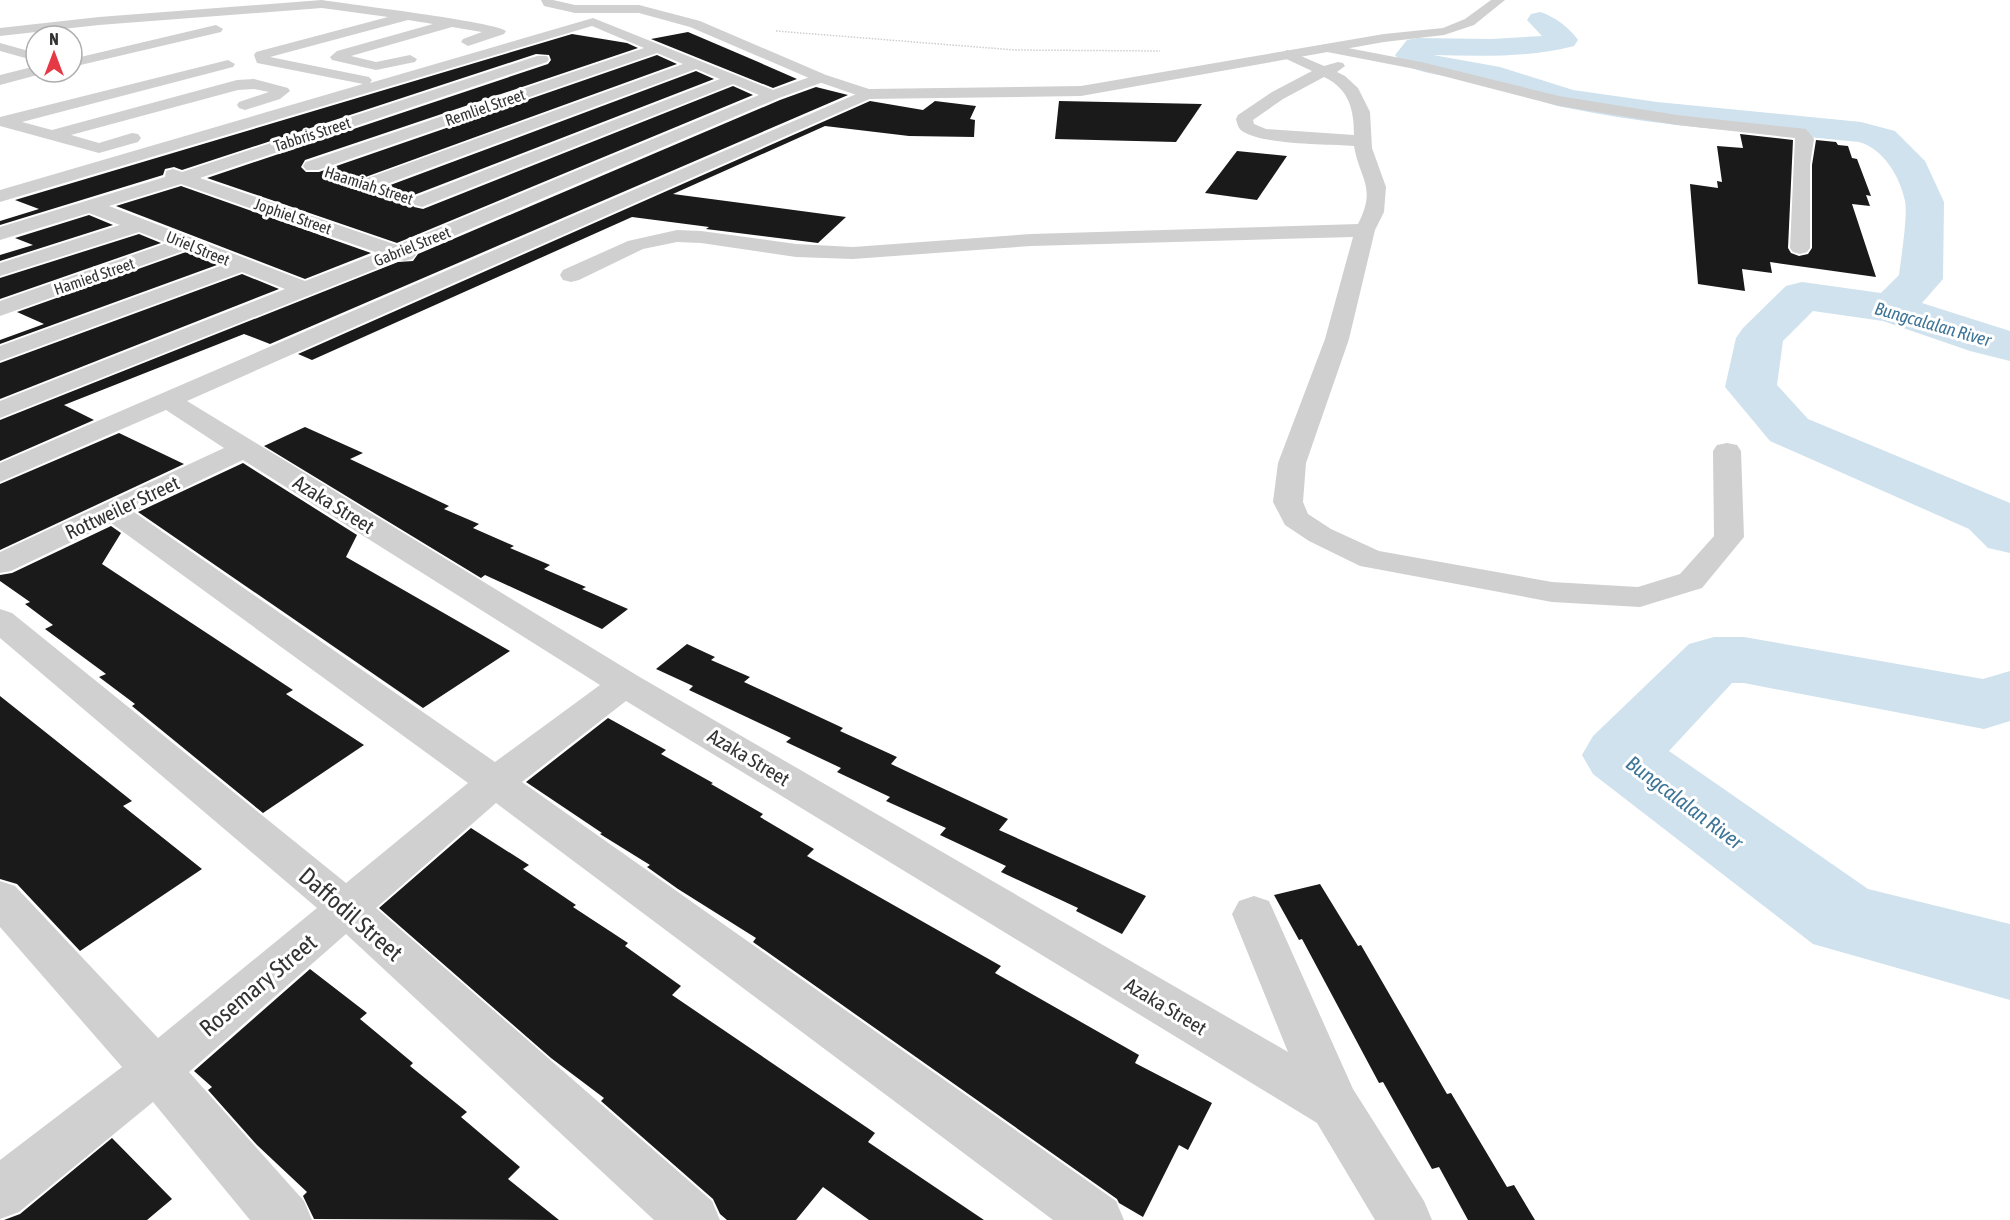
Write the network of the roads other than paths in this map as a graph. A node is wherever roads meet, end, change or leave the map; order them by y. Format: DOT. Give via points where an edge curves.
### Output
graph roads {
  1 [pos="547,0"];
  2 [pos="1499,0"];
  3 [pos="322,4"];
  4 [pos="639,9"];
  5 [pos="364,10"];
  6 [pos="222,13"];
  7 [pos="408,16"];
  8 [pos="133,18"];
  9 [pos="330,18"];
  10 [pos="255,20"];
  11 [pos="593,22"];
  12 [pos="452,23"];
  13 [pos="75,24"];
  14 [pos="24,29"];
  15 [pos="0,32"];
  16 [pos="199,33"];
  17 [pos="624,33"];
  18 [pos="84,36"];
  19 [pos="267,41"];
  20 [pos="591,43"];
  21 [pos="454,46"];
  22 [pos="0,47"];
  23 [pos="293,47"];
  24 [pos="134,48"];
  25 [pos="657,48"];
  26 [pos="1328,48"];
  27 [pos="1346,51"];
  28 [pos="24,54"];
  29 [pos="558,54"];
  30 [pos="1287,54"];
  31 [pos="422,56"];
  32 [pos="84,60"];
  33 [pos="249,61"];
  34 [pos="696,64"];
  35 [pos="168,65"];
  36 [pos="1325,71"];
  37 [pos="196,72"];
  38 [pos="24,74"];
  39 [pos="821,78"];
  40 [pos="733,79"];
  41 [pos="0,80"];
  42 [pos="347,87"];
  43 [pos="868,94"];
  44 [pos="773,95"];
  45 [pos="230,109"];
  46 [pos="2,121"];
  47 [pos="52,135"];
  48 [pos="142,135"];
  49 [pos="1363,141"];
  50 [pos="258,152"];
  51 [pos="127,159"];
  52 [pos="312,166"];
  53 [pos="181,178"];
  54 [pos="369,184"];
  55 [pos="0,196"];
  56 [pos="422,201"];
  57 [pos="90,206"];
  58 [pos="480,218"];
  59 [pos="140,225"];
  60 [pos="1365,230"];
  61 [pos="0,234"];
  62 [pos="187,243"];
  63 [pos="1800,248"];
  64 [pos="398,252"];
  65 [pos="242,265"];
  66 [pos="0,270"];
  67 [pos="458,274"];
  68 [pos="571,275"];
  69 [pos="305,290"];
  70 [pos="0,309"];
  71 [pos="0,354"];
  72 [pos="168,400"];
  73 [pos="0,410"];
  74 [pos="244,449"];
  75 [pos="1727,451"];
  76 [pos="0,473"];
  77 [pos="113,511"];
  78 [pos="0,564"];
  79 [pos="0,620"];
  80 [pos="625,684"];
  81 [pos="495,782"];
  82 [pos="0,898"];
  83 [pos="348,909"];
  84 [pos="1254,914"];
  85 [pos="156,1070"];
  86 [pos="1335,1106"];
  87 [pos="0,1194"];
  88 [pos="285,1220"];
  89 [pos="693,1220"];
  90 [pos="1097,1220"];
  91 [pos="1406,1220"];
  1 -- 4 [label="street" via="555,6 575,9"];
  2 -- 26 [label="street" via="1455,30"];
  3 -- 5 [label="street"];
  3 -- 6 [label="street"];
  3 -- 10 [label="street"];
  4 -- 11 [label="street"];
  4 -- 39 [label="street" via="695,24"];
  5 -- 7 [label="street"];
  5 -- 9 [label="street"];
  6 -- 8 [label="street"];
  6 -- 10 [label="street"];
  7 -- 12 [label="street"];
  7 -- 23 [label="street"];
  8 -- 13 [label="street"];
  8 -- 16 [label="street"];
  10 -- 16 [label="street"];
  11 -- 17 [label="street"];
  11 -- 42 [label="street" via="396,79"];
  12 -- 21 [label="street" via="499,31"];
  12 -- 31 [label="street" via="337,57 382,67"];
  14 -- 15 [label="street"];
  16 -- 24 [label="street"];
  17 -- 20 [label="street"];
  17 -- 25 [label="street"];
  18 -- 24 [label="street"];
  19 -- 23 [label="street"];
  22 -- 28 [label="street"];
  23 -- 33 [label="street"];
  24 -- 32 [label="street"];
  25 -- 34 [label="street"];
  25 -- 52 [label="street, Remliel Street"];
  26 -- 27 [label="street"];
  26 -- 30 [label="street"];
  27 -- 36 [label="street" via="1348,61"];
  27 -- 63 [label="street" via="1559,101 1677,120 1800,133 1805,139"];
  29 -- 50 [label="street, Tabbris Street"];
  30 -- 36 [label="street"];
  30 -- 43 [label="street" via="1081,92"];
  33 -- 37 [label="street"];
  33 -- 42 [label="street"];
  34 -- 40 [label="street"];
  34 -- 54 [label="street"];
  35 -- 37 [label="street"];
  36 -- 49 [label="street" via="1352,91 1362,112"];
  36 -- 49 [label="street" via="1302,80 1257,109 1244,119 1247,127 1263,134"];
  37 -- 46 [label="street"];
  38 -- 41 [label="street"];
  39 -- 43 [label="street"];
  39 -- 44 [label="street, Gabriel Street"];
  40 -- 44 [label="street"];
  40 -- 56 [label="street"];
  42 -- 51 [label="street"];
  43 -- 67 [label="street"];
  44 -- 58 [label="street, Gabriel Street"];
  45 -- 47 [label="street" via="282,91 254,84 237,85"];
  46 -- 47 [label="street"];
  47 -- 48 [label="street" via="99,148"];
  49 -- 60 [label="street" via="1377,187 1374,212"];
  50 -- 52 [label="street, Haamiah Street"];
  50 -- 53 [label="street, Tabbris Street"];
  51 -- 53 [label="street, Jophiel Street"];
  51 -- 55 [label="street"];
  52 -- 54 [label="street, Haamiah Street"];
  53 -- 57 [label="street, Tabbris Street"];
  53 -- 64 [label="street, Jophiel Street"];
  54 -- 56 [label="street, Haamiah Street"];
  56 -- 58 [label="street, Haamiah Street"];
  57 -- 59 [label="street, Uriel Street"];
  57 -- 61 [label="street, Tabbris Street"];
  58 -- 64 [label="street, Gabriel Street"];
  59 -- 62 [label="street, Uriel Street"];
  59 -- 66 [label="street"];
  60 -- 68 [label="street" via="1013,241 852,253 791,251 675,236 636,246"];
  60 -- 75 [label="street" via="1336,339 1292,463 1288,502 1296,519 1320,535 1371,559 1552,592 1640,597 1691,581 1729,537"];
  62 -- 65 [label="street, Uriel Street"];
  62 -- 70 [label="street, Hamied Street"];
  64 -- 67 [label="street, Jophiel Street"];
  64 -- 69 [label="street, Gabriel Street"];
  65 -- 69 [label="street, Uriel Street"];
  65 -- 71 [label="street"];
  67 -- 72 [label="street"];
  69 -- 73 [label="street, Gabriel Street"];
  72 -- 74 [label="street, Azaka Street"];
  72 -- 76 [label="street"];
  74 -- 77 [label="street, Rottweiler Street"];
  74 -- 80 [label="street, Azaka Street"];
  77 -- 78 [label="street, Rottweiler Street"];
  77 -- 81 [label="street"];
  79 -- 83 [label="street, Daffodil Street"];
  80 -- 81 [label="street, Rosemary Street"];
  80 -- 86 [label="street, Azaka Street"];
  81 -- 83 [label="street, Rosemary Street"];
  81 -- 90 [label="street"];
  82 -- 85 [label="street"];
  83 -- 85 [label="street, Rosemary Street"];
  83 -- 89 [label="street, Daffodil Street"];
  84 -- 86 [label="street"];
  85 -- 87 [label="street, Rosemary Street"];
  85 -- 88 [label="street"];
  86 -- 91 [label="street"];
}
